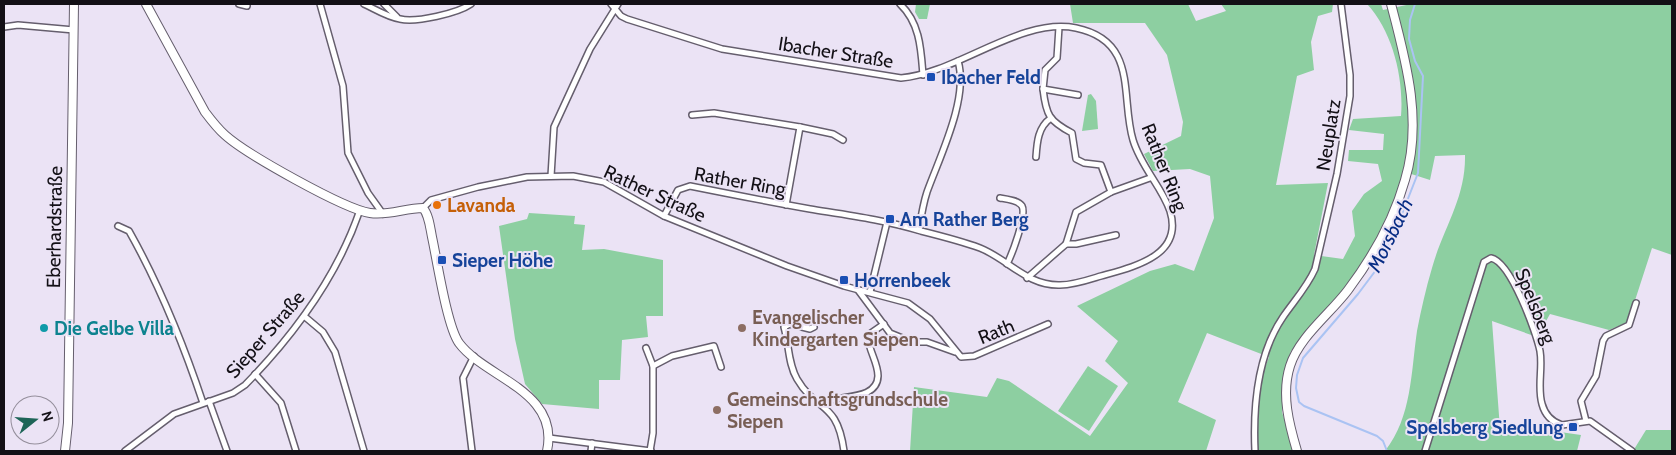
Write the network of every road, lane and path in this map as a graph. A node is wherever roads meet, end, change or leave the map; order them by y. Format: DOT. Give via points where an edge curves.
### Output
graph roads {
  1 [pos="74,4"];
  2 [pos="146,4"];
  3 [pos="239,4"];
  4 [pos="247,4"];
  5 [pos="320,4"];
  6 [pos="364,4"];
  7 [pos="384,4"];
  8 [pos="471,4"];
  9 [pos="900,4"];
  10 [pos="1341,4"];
  11 [pos="1391,4"];
  12 [pos="615,5"];
  13 [pos="399,20"];
  14 [pos="1059,27"];
  15 [pos="4,28"];
  16 [pos="74,30"];
  17 [pos="958,61"];
  18 [pos="923,75"];
  19 [pos="1043,89"];
  20 [pos="1078,95"];
  21 [pos="692,115"];
  22 [pos="1051,118"];
  23 [pos="800,127"];
  24 [pos="842,140"];
  25 [pos="1036,156"];
  26 [pos="551,176"];
  27 [pos="1150,178"];
  28 [pos="1111,192"];
  29 [pos="1000,198"];
  30 [pos="786,205"];
  31 [pos="423,208"];
  32 [pos="360,210"];
  33 [pos="383,214"];
  34 [pos="664,216"];
  35 [pos="887,222"];
  36 [pos="118,226"];
  37 [pos="919,230"];
  38 [pos="1116,235"];
  39 [pos="1066,244"];
  40 [pos="1007,264"];
  41 [pos="1027,278"];
  42 [pos="858,289"];
  43 [pos="870,292"];
  44 [pos="1636,302"];
  45 [pos="304,316"];
  46 [pos="884,324"];
  47 [pos="1048,324"];
  48 [pos="814,327"];
  49 [pos="646,348"];
  50 [pos="955,352"];
  51 [pos="474,356"];
  52 [pos="653,366"];
  53 [pos="721,367"];
  54 [pos="255,374"];
  55 [pos="209,402"];
  56 [pos="203,403"];
  57 [pos="822,404"];
  58 [pos="1586,421"];
  59 [pos="549,438"];
  60 [pos="592,443"];
  61 [pos="65,451"];
  62 [pos="125,451"];
  63 [pos="227,451"];
  64 [pos="296,451"];
  65 [pos="364,451"];
  66 [pos="472,451"];
  67 [pos="547,451"];
  68 [pos="591,451"];
  69 [pos="651,451"];
  70 [pos="844,451"];
  71 [pos="1255,451"];
  72 [pos="1297,451"];
  73 [pos="1425,451"];
  74 [pos="1632,451"];
  1 -- 16 [label="main road, Eberhardstraße"];
  2 -- 32 [label="main road" via="205,112 225,136 332,198"];
  3 -- 4 [label="street"];
  5 -- 33 [label="street" via="343,86 348,153 368,193"];
  6 -- 13 [label="street"];
  7 -- 13 [label="street"];
  8 -- 13 [label="street" via="457,11"];
  9 -- 18 [label="street" via="917,30"];
  10 -- 71 [label="street, Neuplatz" via="1350,96 1337,174 1310,282 1282,318 1263,359"];
  11 -- 72 [label="main road" via="1412,100 1411,145 1405,180 1370,257 1348,291 1293,359 1286,397"];
  12 -- 18 [label="street, Ibacher Straße" via="627,19 722,49 890,77"];
  12 -- 26 [label="street" via="590,49 554,127"];
  14 -- 17 [label="street, Ibacher Straße" via="1028,33"];
  14 -- 19 [label="street" via="1057,58 1045,70"];
  14 -- 27 [label="street, Rather Ring" via="1089,32 1100,38 1116,55 1126,80 1133,140"];
  15 -- 16 [label="street" via="18,25"];
  16 -- 61 [label="main road, Eberhardstraße"];
  17 -- 18 [label="street, Ibacher Straße"];
  17 -- 37 [label="street" via="961,72 954,122 926,195"];
  19 -- 20 [label="street"];
  19 -- 22 [label="street"];
  21 -- 23 [label="street" via="714,113"];
  22 -- 25 [label="street" via="1044,123 1037,141"];
  22 -- 28 [label="street" via="1054,124 1072,133 1078,161 1101,165"];
  23 -- 24 [label="street" via="833,134"];
  23 -- 30 [label="street"];
  26 -- 31 [label="street, Rather Straße" via="478,186 431,200"];
  26 -- 34 [label="street, Rather Straße" via="604,182"];
  27 -- 28 [label="street"];
  27 -- 41 [label="street, Rather Ring" via="1171,214 1171,234 1159,253 1135,266 1068,285"];
  28 -- 39 [label="street" via="1076,212"];
  29 -- 40 [label="street" via="1018,202 1024,215"];
  30 -- 34 [label="street, Rather Ring" via="686,186 678,190"];
  30 -- 35 [label="street, Rather Ring"];
  31 -- 33 [label="main road"];
  31 -- 51 [label="main road" via="454,334 460,345"];
  32 -- 33 [label="main road"];
  32 -- 45 [label="street, Sieper Straße" via="340,258"];
  34 -- 42 [label="street, Rather Straße" via="787,266"];
  35 -- 37 [label="street, Rather Ring"];
  35 -- 43 [label="street"];
  36 -- 56 [label="street" via="129,231 152,274 177,329"];
  37 -- 40 [label="street, Rather Ring" via="980,248"];
  38 -- 39 [label="street"];
  39 -- 41 [label="street"];
  40 -- 41 [label="street, Rather Ring"];
  42 -- 43 [label="street, Rather Straße"];
  42 -- 46 [label="street, Rath"];
  43 -- 50 [label="street, Rath" via="919,308 944,334"];
  44 -- 58 [label="street" via="1629,325 1610,333 1603,341 1596,376 1581,401"];
  45 -- 54 [label="street, Sieper Straße"];
  45 -- 65 [label="street" via="324,332 335,352"];
  46 -- 50 [label="street, Rath" via="890,333 904,339 927,342"];
  46 -- 57 [label="street" via="870,333 869,342 878,375 874,386 863,394"];
  47 -- 50 [label="street, Rath" via="974,356 961,357"];
  48 -- 57 [label="street" via="790,324 784,327 796,378"];
  49 -- 52 [label="street"];
  51 -- 59 [label="main road" via="530,397 544,421"];
  51 -- 66 [label="street" via="463,378"];
  52 -- 53 [label="street" via="672,356 714,346"];
  52 -- 69 [label="street"];
  54 -- 55 [label="street, Sieper Straße" via="233,393"];
  54 -- 64 [label="street" via="282,403"];
  55 -- 56 [label="street, Sieper Straße"];
  55 -- 63 [label="street"];
  56 -- 62 [label="street, Sieper Straße" via="174,414"];
  57 -- 70 [label="street" via="838,424"];
  58 -- 73 [label="street, Spelsberg" via="1562,425 1552,421 1544,411 1540,395 1541,358 1536,336 1507,272 1491,258 1484,262"];
  58 -- 74 [label="street" via="1598,425"];
  59 -- 60 [label="street"];
  59 -- 67 [label="main road"];
  60 -- 68 [label="street"];
  60 -- 69 [label="street"];
}
